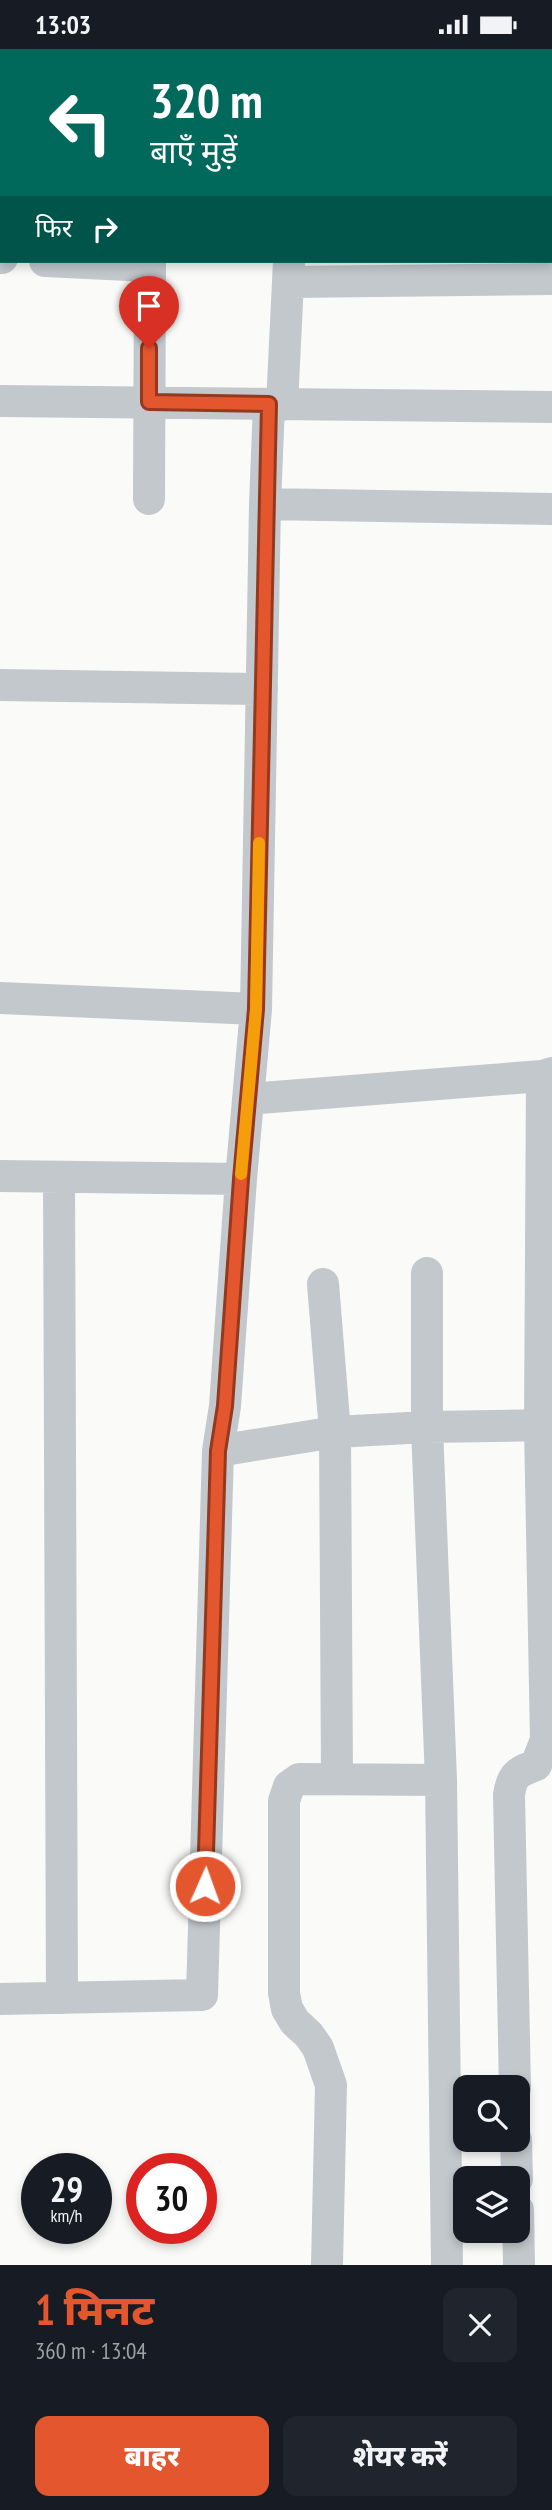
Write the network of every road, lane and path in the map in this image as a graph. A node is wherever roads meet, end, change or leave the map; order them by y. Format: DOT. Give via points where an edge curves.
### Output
graph roads {
  1 [pos="115,263"];
  2 [pos="150,264"];
  3 [pos="289,271"];
  4 [pos="552,279"];
  5 [pos="0,401"];
  6 [pos="149,402"];
  7 [pos="275,405"];
  8 [pos="552,407"];
  9 [pos="149,499"];
  10 [pos="265,504"];
  11 [pos="552,509"];
  12 [pos="0,685"];
  13 [pos="262,689"];
  14 [pos="0,998"];
  15 [pos="256,1009"];
  16 [pos="547,1075"];
  17 [pos="248,1099"];
  18 [pos="0,1176"];
  19 [pos="59,1177"];
  20 [pos="241,1179"];
  21 [pos="427,1273"];
  22 [pos="323,1284"];
  23 [pos="546,1426"];
  24 [pos="427,1427"];
  25 [pos="335,1432"];
  26 [pos="218,1451"];
  27 [pos="338,1778"];
  28 [pos="441,1780"];
  29 [pos="62,1998"];
  30 [pos="0,1999"];
  31 [pos="515,2075"];
  32 [pos="519,2243"];
  33 [pos="327,2265"];
  34 [pos="447,2265"];
  35 [pos="519,2265"];
  1 -- 2 [label="street"];
  2 -- 6 [label="street"];
  3 -- 4 [label="street"];
  3 -- 7 [label="street"];
  5 -- 6 [label="street"];
  6 -- 7 [label="street"];
  6 -- 9 [label="street"];
  7 -- 8 [label="street"];
  7 -- 10 [label="street"];
  10 -- 11 [label="street"];
  10 -- 13 [label="street"];
  12 -- 13 [label="street"];
  13 -- 15 [label="street"];
  14 -- 15 [label="street"];
  15 -- 17 [label="street"];
  16 -- 17 [label="street"];
  16 -- 23 [label="street"];
  17 -- 20 [label="street"];
  18 -- 19 [label="street"];
  19 -- 20 [label="street"];
  19 -- 29 [label="street"];
  20 -- 26 [label="street"];
  21 -- 24 [label="street"];
  22 -- 25 [label="street"];
  23 -- 24 [label="street"];
  23 -- 31 [label="street" via="546,1740 536,1765 519,1771 509,1795"];
  24 -- 25 [label="street"];
  24 -- 28 [label="street"];
  25 -- 26 [label="street"];
  25 -- 27 [label="street"];
  26 -- 29 [label="street" via="202,1995"];
  27 -- 28 [label="street"];
  27 -- 33 [label="street" via="299,1779 289,1786 284,1801 284,1993 295,2022 318,2048 331,2085"];
  28 -- 34 [label="street"];
  29 -- 30 [label="street"];
  32 -- 35 [label="street"];
}
